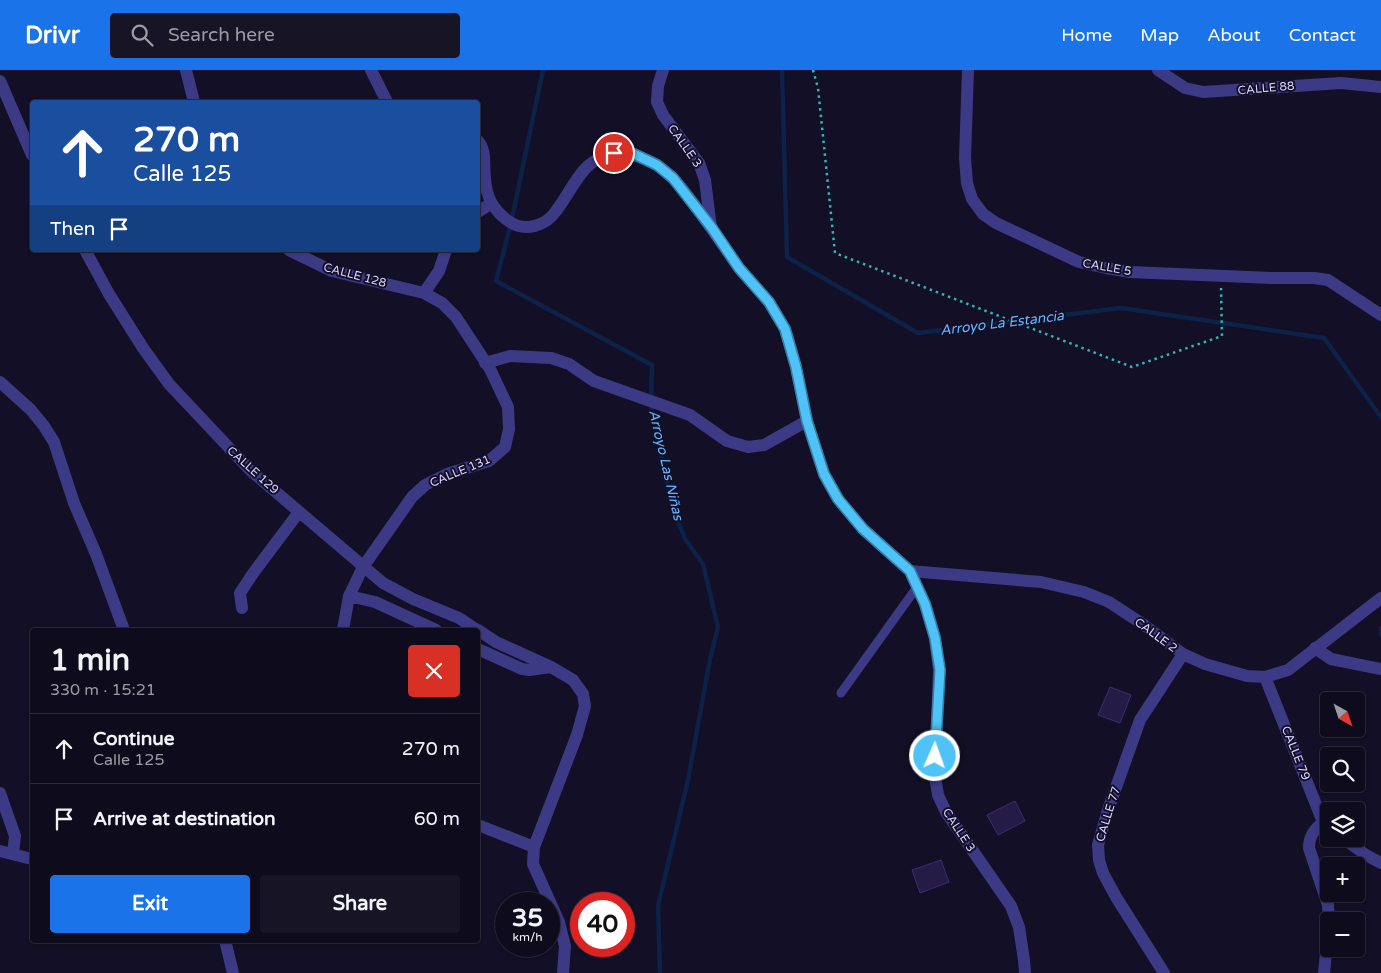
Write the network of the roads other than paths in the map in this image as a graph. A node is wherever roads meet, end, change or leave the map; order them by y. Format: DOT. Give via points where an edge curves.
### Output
graph roads {
  1 [pos="186,70"];
  2 [pos="371,70"];
  3 [pos="663,70"];
  4 [pos="968,70"];
  5 [pos="1158,70"];
  6 [pos="0,81"];
  7 [pos="1381,87"];
  8 [pos="194,100"];
  9 [pos="386,100"];
  10 [pos="480,144"];
  11 [pos="30,150"];
  12 [pos="490,204"];
  13 [pos="480,211"];
  14 [pos="712,228"];
  15 [pos="86,252"];
  16 [pos="293,252"];
  17 [pos="445,252"];
  18 [pos="424,292"];
  19 [pos="1381,315"];
  20 [pos="486,363"];
  21 [pos="0,382"];
  22 [pos="807,421"];
  23 [pos="299,512"];
  24 [pos="363,567"];
  25 [pos="910,571"];
  26 [pos="917,587"];
  27 [pos="349,596"];
  28 [pos="1381,598"];
  29 [pos="242,608"];
  30 [pos="123,628"];
  31 [pos="343,628"];
  32 [pos="432,628"];
  33 [pos="474,628"];
  34 [pos="480,632"];
  35 [pos="1315,648"];
  36 [pos="480,650"];
  37 [pos="1183,654"];
  38 [pos="551,667"];
  39 [pos="1381,669"];
  40 [pos="1265,677"];
  41 [pos="841,693"];
  42 [pos="0,793"];
  43 [pos="1320,810"];
  44 [pos="480,827"];
  45 [pos="1320,828"];
  46 [pos="534,847"];
  47 [pos="1355,847"];
  48 [pos="0,851"];
  49 [pos="13,854"];
  50 [pos="30,858"];
  51 [pos="1381,863"];
  52 [pos="226,943"];
  53 [pos="234,973"];
  54 [pos="563,973"];
  55 [pos="1025,973"];
  56 [pos="1164,973"];
  57 [pos="1324,973"];
  1 -- 8 [label="street"];
  2 -- 9 [label="street"];
  3 -- 14 [label="street, CALLE 3" via="656,102 662,115 699,163 705,180"];
  4 -- 19 [label="street, CALLE 5" via="967,183 972,199 983,214 996,223 1078,262 1130,272 1328,280"];
  5 -- 7 [label="street, CALLE 88" via="1185,88 1203,92 1341,84"];
  6 -- 11 [label="street"];
  10 -- 12 [label="street"];
  12 -- 13 [label="street"];
  12 -- 14 [label="street" via="510,223 526,228 541,225 556,213 567,193 597,160 614,153 634,154 657,165 673,178"];
  14 -- 22 [label="street, CALLE 3" via="739,268 769,302 785,329"];
  15 -- 23 [label="street, CALLE 129" via="109,294 169,384 250,470"];
  16 -- 18 [label="street, CALLE 128" via="332,271"];
  17 -- 18 [label="street" via="439,271"];
  18 -- 20 [label="street, CALLE 131" via="456,317"];
  20 -- 22 [label="street" via="510,356 551,358 569,364 594,381 690,415 727,441 748,447 764,445"];
  20 -- 24 [label="street, CALLE 131" via="508,407 509,429 504,447 489,461 424,485"];
  21 -- 30 [label="street" via="30,410 54,442 74,504"];
  22 -- 25 [label="street, CALLE 3" via="824,474 838,499 863,529"];
  23 -- 24 [label="street, CALLE 129"];
  23 -- 29 [label="street" via="240,593"];
  24 -- 27 [label="street, CALLE 131"];
  24 -- 33 [label="street, CALLE 129" via="383,583"];
  25 -- 26 [label="street, CALLE 3"];
  25 -- 37 [label="street, CALLE 2" via="1041,582 1084,592 1109,602"];
  26 -- 41 [label="lane"];
  26 -- 55 [label="street, CALLE 3" via="935,638 940,670 935,776 938,795 946,812 1011,906"];
  27 -- 31 [label="street, CALLE 131"];
  27 -- 32 [label="street" via="375,602"];
  28 -- 35 [label="street, CALLE 2"];
  34 -- 38 [label="street, CALLE 129"];
  35 -- 39 [label="street" via="1331,659"];
  35 -- 40 [label="street, CALLE 2" via="1288,670"];
  36 -- 38 [label="street" via="522,669"];
  37 -- 40 [label="street, CALLE 2" via="1247,676"];
  37 -- 56 [label="street, CALLE 77" via="1140,720 1098,844 1102,873"];
  38 -- 46 [label="street, CALLE 129" via="573,680 584,694 584,706 577,736"];
  40 -- 43 [label="street, CALLE 79"];
  42 -- 49 [label="street" via="15,836"];
  44 -- 46 [label="street"];
  45 -- 57 [label="street" via="1312,832 1309,841 1328,905"];
  46 -- 54 [label="street" via="533,864 559,922 565,946"];
  47 -- 51 [label="street"];
  48 -- 49 [label="street"];
  49 -- 50 [label="street"];
  52 -- 53 [label="street"];
}
